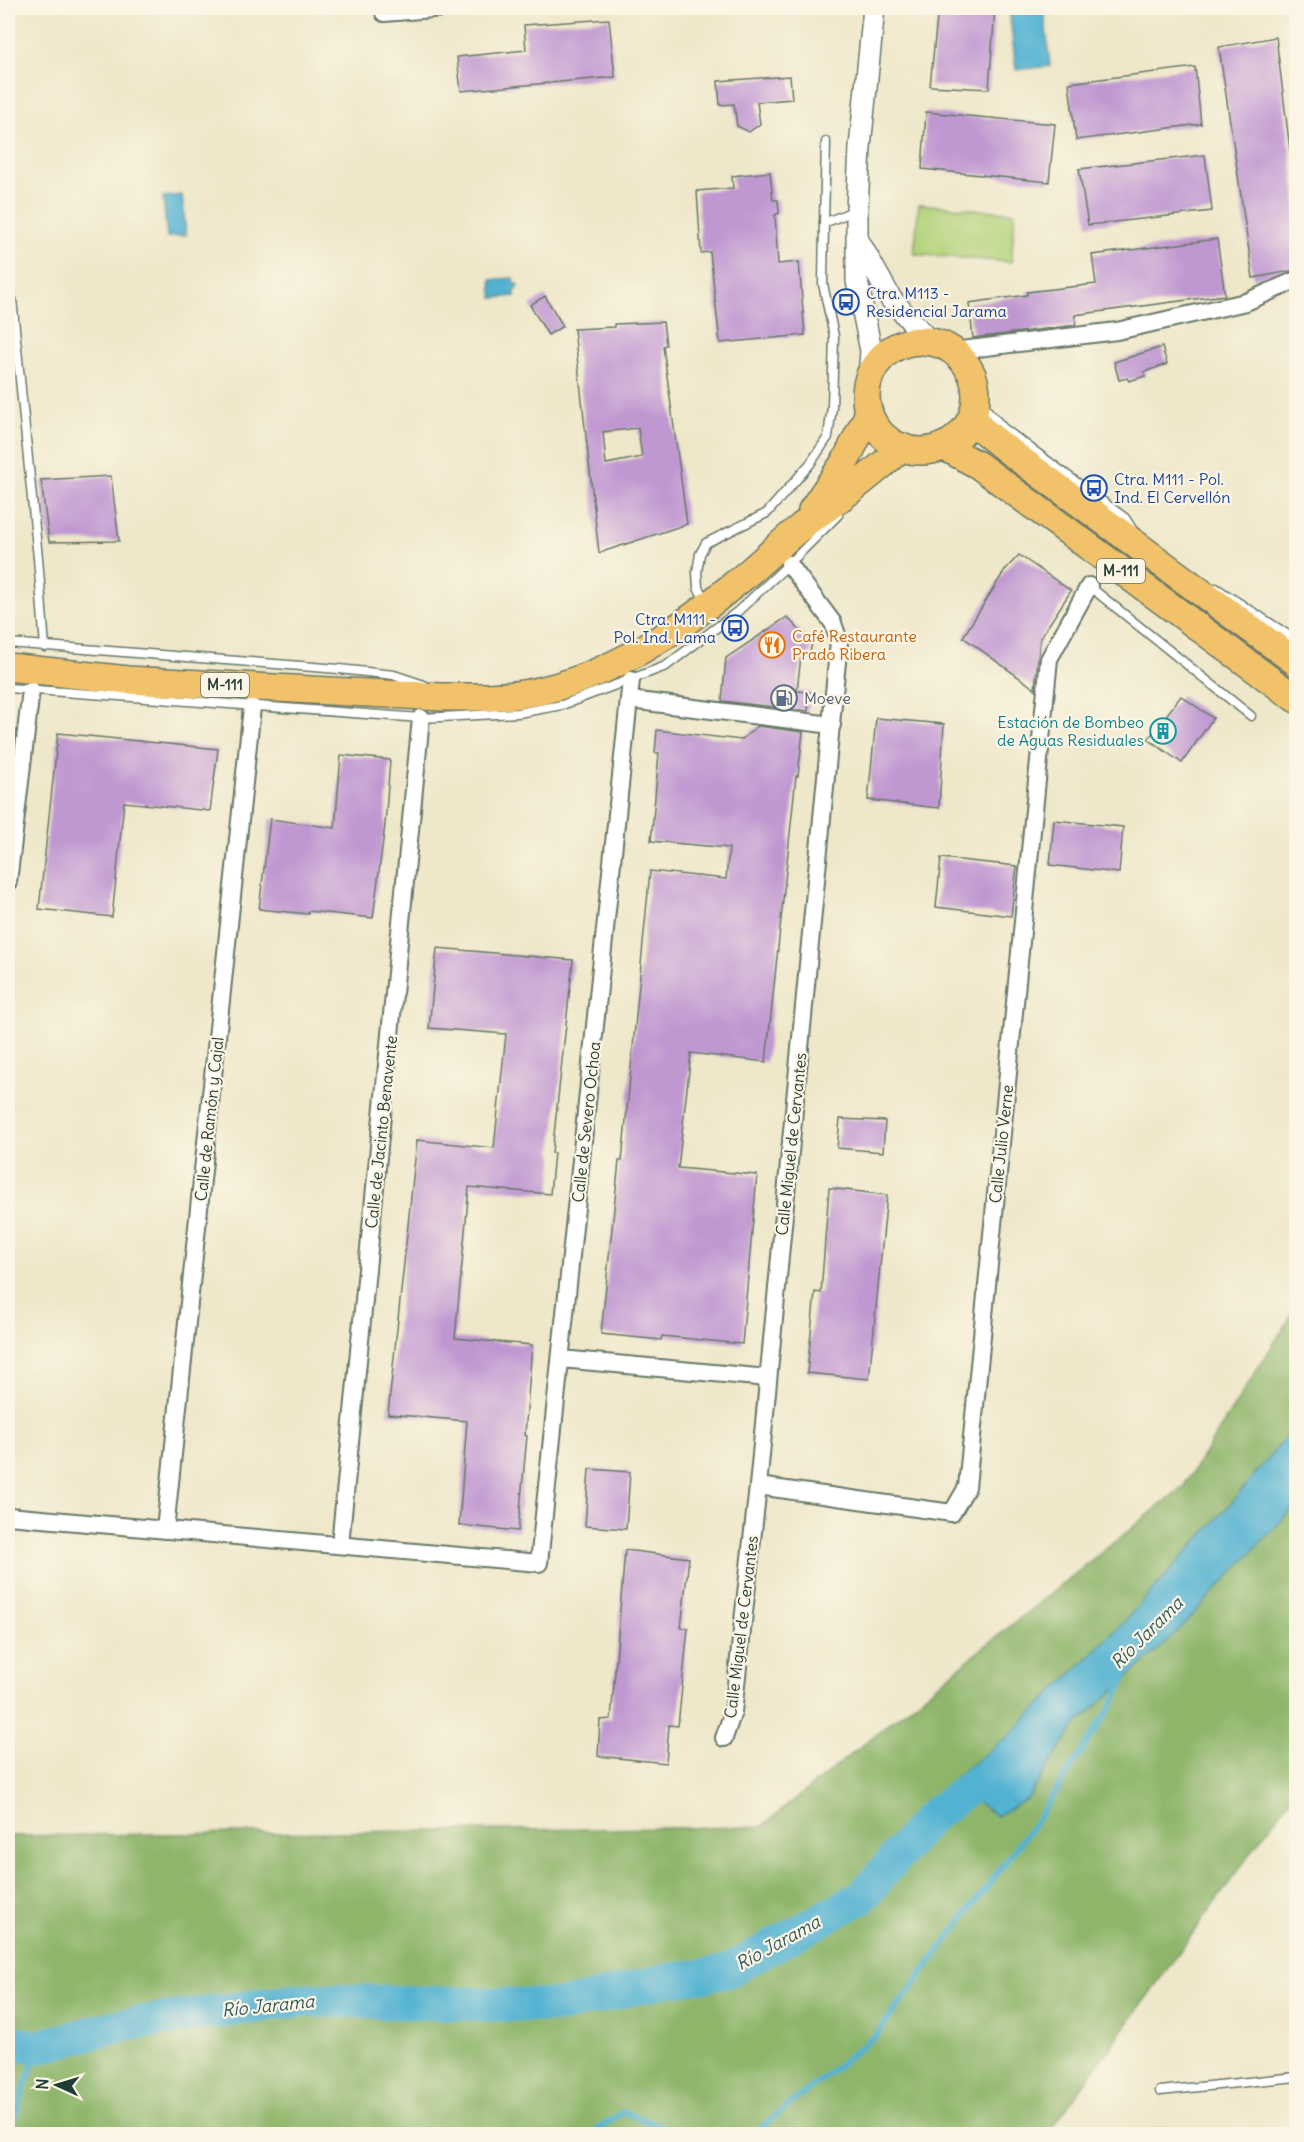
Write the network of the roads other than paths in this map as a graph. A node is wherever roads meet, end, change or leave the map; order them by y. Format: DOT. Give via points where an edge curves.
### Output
graph roads {
  1 [pos="444,8"];
  2 [pos="874,8"];
  3 [pos="384,13"];
  4 [pos="826,142"];
  5 [pos="857,210"];
  6 [pos="824,223"];
  7 [pos="858,240"];
  8 [pos="1296,280"];
  9 [pos="12,299"];
  10 [pos="941,346"];
  11 [pos="869,377"];
  12 [pos="974,407"];
  13 [pos="869,413"];
  14 [pos="918,450"];
  15 [pos="885,476"];
  16 [pos="867,490"];
  17 [pos="842,512"];
  18 [pos="803,524"];
  19 [pos="789,564"];
  20 [pos="1182,576"];
  21 [pos="1089,586"];
  22 [pos="708,605"];
  23 [pos="1296,640"];
  24 [pos="8,643"];
  25 [pos="45,647"];
  26 [pos="1296,662"];
  27 [pos="8,667"];
  28 [pos="631,680"];
  29 [pos="8,688"];
  30 [pos="31,690"];
  31 [pos="442,697"];
  32 [pos="1296,699"];
  33 [pos="630,700"];
  34 [pos="252,707"];
  35 [pos="1251,716"];
  36 [pos="421,718"];
  37 [pos="832,725"];
  38 [pos="8,882"];
  39 [pos="561,1359"];
  40 [pos="768,1378"];
  41 [pos="758,1486"];
  42 [pos="8,1516"];
  43 [pos="165,1530"];
  44 [pos="340,1545"];
  45 [pos="724,1738"];
  46 [pos="1296,2077"];
  47 [pos="1160,2091"];
  1 -- 3 [label="street"];
  2 -- 5 [label="street"];
  4 -- 6 [label="lane"];
  5 -- 6 [label="lane"];
  5 -- 7 [label="street"];
  6 -- 22 [label="lane" via="823,284 834,336 828,437 767,513 706,543 697,572 698,588"];
  7 -- 10 [label="street" via="891,299"];
  7 -- 11 [label="street" via="857,281 871,351"];
  8 -- 10 [label="street" via="1246,302 1117,331"];
  9 -- 25 [label="lane"];
  10 -- 11 [label="main road" via="913,341 894,347 879,360"];
  10 -- 12 [label="main road, M-111" via="966,363 973,380"];
  11 -- 13 [label="main road, M-111"];
  12 -- 14 [label="main road, M-111" via="962,434"];
  12 -- 20 [label="main road, M-111" via="980,428"];
  13 -- 14 [label="main road, M-111" via="894,444"];
  13 -- 18 [label="main road, M-111" via="846,460"];
  14 -- 18 [label="main road, M-111"];
  14 -- 32 [label="main road, M-111" via="978,465"];
  15 -- 16 [label="lane"];
  17 -- 19 [label="lane"];
  18 -- 22 [label="main road, M-111"];
  19 -- 28 [label="lane" via="736,612 666,666"];
  19 -- 37 [label="street, Calle Miguel de Cervantes" via="833,623 839,640"];
  20 -- 23 [label="lane" via="1215,586"];
  20 -- 26 [label="main road, M-111"];
  21 -- 35 [label="lane"];
  21 -- 41 [label="street, Calle Julio Verne" via="1049,659 967,1487 952,1514"];
  22 -- 31 [label="main road, M-111" via="659,640 578,680 528,693"];
  24 -- 25 [label="lane"];
  25 -- 31 [label="lane" via="394,675"];
  27 -- 31 [label="main road, M-111" via="128,680"];
  28 -- 33 [label="street, Calle de Severo Ochoa"];
  28 -- 36 [label="lane" via="562,705 518,713"];
  29 -- 30 [label="lane"];
  30 -- 34 [label="lane"];
  30 -- 38 [label="street"];
  33 -- 37 [label="street"];
  33 -- 39 [label="street, Calle de Severo Ochoa"];
  34 -- 36 [label="lane"];
  34 -- 43 [label="street, Calle de Ramón y Cajal"];
  36 -- 44 [label="street, Calle de Jacinto Benavente"];
  37 -- 40 [label="street, Calle Miguel de Cervantes"];
  39 -- 40 [label="street"];
  39 -- 44 [label="street, Calle de Severo Ochoa" via="539,1563"];
  40 -- 41 [label="street, Calle Miguel de Cervantes"];
  41 -- 45 [label="street, Calle Miguel de Cervantes" via="733,1712"];
  42 -- 43 [label="street"];
  43 -- 44 [label="street"];
  46 -- 47 [label="lane"];
}
